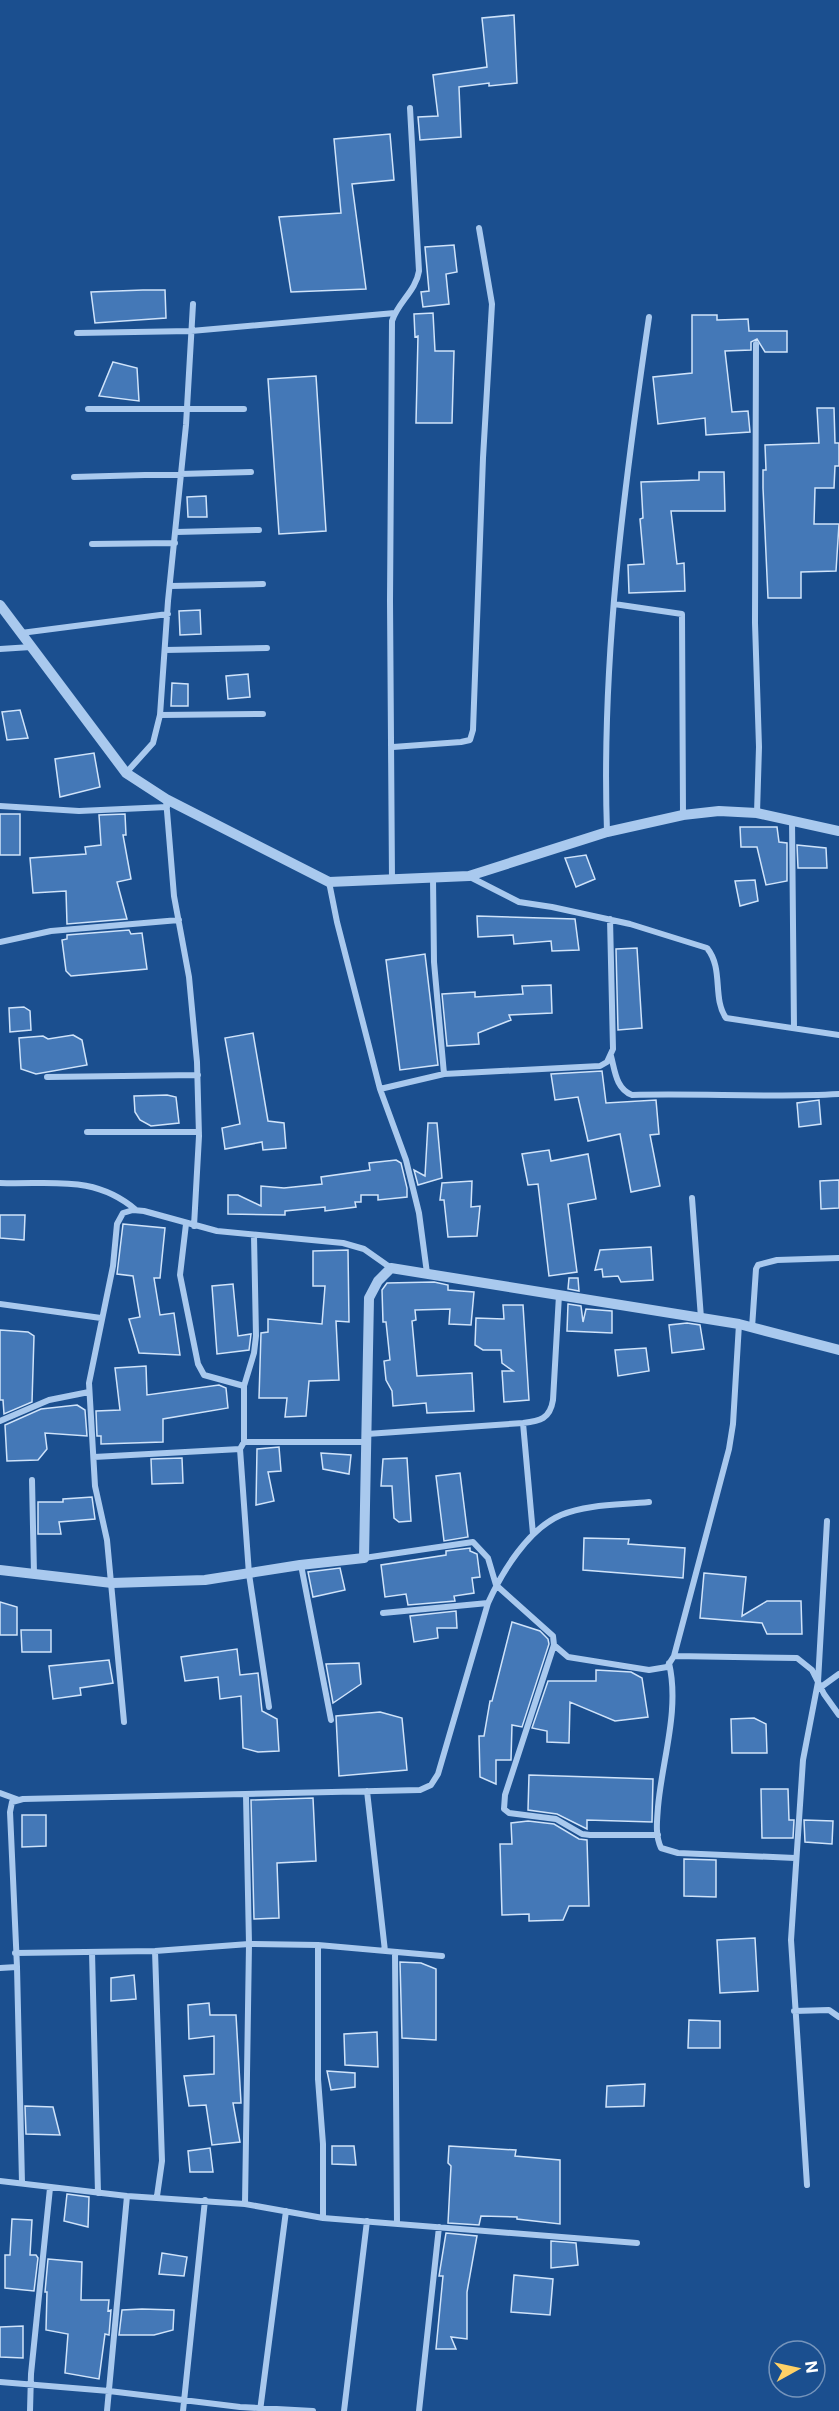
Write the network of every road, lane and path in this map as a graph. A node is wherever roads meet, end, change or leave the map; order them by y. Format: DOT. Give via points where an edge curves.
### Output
graph roads {
  1 [pos="410,108"];
  2 [pos="479,228"];
  3 [pos="193,304"];
  4 [pos="395,313"];
  5 [pos="649,317"];
  6 [pos="191,331"];
  7 [pos="77,333"];
  8 [pos="756,344"];
  9 [pos="88,409"];
  10 [pos="187,409"];
  11 [pos="244,409"];
  12 [pos="251,472"];
  13 [pos="181,475"];
  14 [pos="74,477"];
  15 [pos="258,530"];
  16 [pos="176,532"];
  17 [pos="175,543"];
  18 [pos="92,544"];
  19 [pos="263,584"];
  20 [pos="170,586"];
  21 [pos="614,604"];
  22 [pos="0,605"];
  23 [pos="168,614"];
  24 [pos="21,633"];
  25 [pos="31,647"];
  26 [pos="267,648"];
  27 [pos="0,650"];
  28 [pos="165,650"];
  29 [pos="263,714"];
  30 [pos="160,715"];
  31 [pos="393,747"];
  32 [pos="126,773"];
  33 [pos="167,803"];
  34 [pos="0,806"];
  35 [pos="757,813"];
  36 [pos="683,815"];
  37 [pos="792,820"];
  38 [pos="839,831"];
  39 [pos="607,832"];
  40 [pos="469,876"];
  41 [pos="433,879"];
  42 [pos="392,880"];
  43 [pos="329,882"];
  44 [pos="179,920"];
  45 [pos="610,920"];
  46 [pos="0,942"];
  47 [pos="794,1028"];
  48 [pos="839,1035"];
  49 [pos="611,1056"];
  50 [pos="444,1074"];
  51 [pos="198,1075"];
  52 [pos="47,1077"];
  53 [pos="380,1089"];
  54 [pos="839,1094"];
  55 [pos="87,1132"];
  56 [pos="199,1132"];
  57 [pos="0,1183"];
  58 [pos="692,1198"];
  59 [pos="137,1210"];
  60 [pos="186,1224"];
  61 [pos="194,1226"];
  62 [pos="254,1236"];
  63 [pos="839,1258"];
  64 [pos="392,1268"];
  65 [pos="427,1273"];
  66 [pos="559,1295"];
  67 [pos="0,1304"];
  68 [pos="101,1318"];
  69 [pos="701,1318"];
  70 [pos="739,1324"];
  71 [pos="752,1328"];
  72 [pos="839,1350"];
  73 [pos="244,1386"];
  74 [pos="90,1392"];
  75 [pos="0,1421"];
  76 [pos="523,1423"];
  77 [pos="367,1438"];
  78 [pos="244,1442"];
  79 [pos="240,1449"];
  80 [pos="94,1457"];
  81 [pos="32,1480"];
  82 [pos="649,1502"];
  83 [pos="827,1521"];
  84 [pos="533,1534"];
  85 [pos="364,1558"];
  86 [pos="300,1564"];
  87 [pos="0,1570"];
  88 [pos="34,1574"];
  89 [pos="249,1574"];
  90 [pos="112,1583"];
  91 [pos="496,1585"];
  92 [pos="488,1603"];
  93 [pos="383,1613"];
  94 [pos="554,1645"];
  95 [pos="674,1656"];
  96 [pos="669,1663"];
  97 [pos="839,1674"];
  98 [pos="819,1684"];
  99 [pos="269,1707"];
  100 [pos="839,1715"];
  101 [pos="331,1720"];
  102 [pos="124,1722"];
  103 [pos="367,1791"];
  104 [pos="0,1793"];
  105 [pos="246,1795"];
  106 [pos="19,1800"];
  107 [pos="658,1835"];
  108 [pos="795,1858"];
  109 [pos="249,1944"];
  110 [pos="318,1946"];
  111 [pos="155,1951"];
  112 [pos="385,1951"];
  113 [pos="92,1952"];
  114 [pos="395,1952"];
  115 [pos="15,1953"];
  116 [pos="442,1956"];
  117 [pos="17,1967"];
  118 [pos="0,1968"];
  119 [pos="794,2012"];
  120 [pos="839,2017"];
  121 [pos="0,2181"];
  122 [pos="22,2183"];
  123 [pos="807,2185"];
  124 [pos="50,2188"];
  125 [pos="98,2193"];
  126 [pos="128,2196"];
  127 [pos="157,2196"];
  128 [pos="205,2200"];
  129 [pos="245,2204"];
  130 [pos="286,2211"];
  131 [pos="323,2218"];
  132 [pos="368,2221"];
  133 [pos="398,2224"];
  134 [pos="439,2227"];
  135 [pos="637,2243"];
  136 [pos="0,2382"];
  137 [pos="30,2386"];
  138 [pos="109,2391"];
  139 [pos="184,2400"];
  140 [pos="260,2409"];
  141 [pos="30,2411"];
  142 [pos="107,2411"];
  143 [pos="183,2411"];
  144 [pos="313,2411"];
  145 [pos="344,2411"];
  146 [pos="419,2411"];
  1 -- 4 [label="street" via="419,271 418,280"];
  2 -- 31 [label="street" via="492,304 473,730 470,740 461,742"];
  3 -- 6 [label="street"];
  4 -- 6 [label="street"];
  4 -- 31 [label="street" via="390,602"];
  5 -- 21 [label="street" via="628,456"];
  6 -- 7 [label="street"];
  6 -- 10 [label="street"];
  8 -- 35 [label="street"];
  9 -- 10 [label="street"];
  10 -- 11 [label="street"];
  10 -- 13 [label="street"];
  12 -- 13 [label="street"];
  13 -- 14 [label="street"];
  13 -- 16 [label="street"];
  15 -- 16 [label="street"];
  16 -- 17 [label="street"];
  17 -- 18 [label="street"];
  17 -- 20 [label="street"];
  19 -- 20 [label="street"];
  20 -- 23 [label="street"];
  21 -- 36 [label="street" via="682,614"];
  21 -- 39 [label="street"];
  22 -- 24 [label="street"];
  23 -- 24 [label="street"];
  23 -- 28 [label="street"];
  24 -- 25 [label="street"];
  25 -- 27 [label="street"];
  25 -- 32 [label="street"];
  26 -- 28 [label="street"];
  28 -- 30 [label="street"];
  29 -- 30 [label="street"];
  30 -- 32 [label="street" via="153,742"];
  31 -- 42 [label="street"];
  32 -- 33 [label="street"];
  33 -- 34 [label="street" via="79,811"];
  33 -- 43 [label="street"];
  33 -- 44 [label="street"];
  35 -- 36 [label="street"];
  35 -- 37 [label="street"];
  36 -- 39 [label="street"];
  37 -- 38 [label="street"];
  37 -- 47 [label="street"];
  39 -- 40 [label="street"];
  40 -- 41 [label="street"];
  40 -- 45 [label="street" via="519,902"];
  41 -- 42 [label="street"];
  41 -- 50 [label="street" via="434,962"];
  42 -- 43 [label="street"];
  43 -- 53 [label="street"];
  44 -- 46 [label="street" via="51,931"];
  44 -- 51 [label="street"];
  45 -- 47 [label="street" via="707,948 716,964 726,1018"];
  45 -- 49 [label="street"];
  47 -- 48 [label="street"];
  49 -- 50 [label="street" via="600,1066"];
  49 -- 54 [label="street" via="623,1092 632,1095"];
  50 -- 53 [label="street"];
  51 -- 52 [label="street"];
  51 -- 56 [label="street"];
  53 -- 65 [label="street" via="406,1160"];
  55 -- 56 [label="street"];
  56 -- 61 [label="street"];
  57 -- 59 [label="street" via="93,1185"];
  58 -- 69 [label="street"];
  59 -- 60 [label="street"];
  59 -- 68 [label="street" via="123,1212 117,1224"];
  60 -- 61 [label="street"];
  60 -- 73 [label="street" via="180,1275 198,1364 204,1375"];
  61 -- 62 [label="street"];
  62 -- 64 [label="street" via="343,1243 364,1249"];
  62 -- 73 [label="street" via="256,1336"];
  63 -- 71 [label="street" via="759,1264"];
  64 -- 65 [label="street"];
  64 -- 77 [label="street" via="378,1281 369,1298"];
  65 -- 66 [label="street"];
  66 -- 69 [label="street"];
  66 -- 76 [label="street" via="552,1411 540,1421"];
  67 -- 68 [label="street"];
  68 -- 74 [label="street"];
  69 -- 70 [label="street"];
  70 -- 71 [label="street"];
  70 -- 95 [label="street" via="734,1424"];
  71 -- 72 [label="street"];
  73 -- 78 [label="street"];
  74 -- 75 [label="street" via="49,1400"];
  74 -- 80 [label="street"];
  76 -- 77 [label="street"];
  76 -- 84 [label="street"];
  77 -- 78 [label="street"];
  77 -- 85 [label="street"];
  78 -- 79 [label="street"];
  79 -- 80 [label="street"];
  79 -- 89 [label="street"];
  80 -- 90 [label="street" via="98,1507 107,1539"];
  81 -- 88 [label="street"];
  82 -- 84 [label="street" via="574,1511 560,1515"];
  83 -- 98 [label="street"];
  84 -- 91 [label="street"];
  85 -- 86 [label="street"];
  85 -- 91 [label="street" via="473,1542 488,1558"];
  86 -- 89 [label="street"];
  86 -- 101 [label="street"];
  87 -- 88 [label="street"];
  88 -- 90 [label="street"];
  89 -- 90 [label="street" via="205,1581"];
  89 -- 99 [label="street"];
  90 -- 102 [label="street"];
  91 -- 92 [label="street"];
  91 -- 94 [label="street" via="553,1636"];
  92 -- 93 [label="street"];
  92 -- 103 [label="street" via="438,1774 431,1785 420,1790"];
  94 -- 96 [label="street" via="568,1657 649,1670"];
  94 -- 107 [label="street" via="505,1795 504,1809 556,1819 582,1834"];
  95 -- 96 [label="street"];
  95 -- 98 [label="street" via="796,1658 812,1670"];
  96 -- 107 [label="street" via="673,1700 660,1778"];
  97 -- 98 [label="street"];
  98 -- 100 [label="street"];
  98 -- 108 [label="street" via="802,1760"];
  103 -- 105 [label="street"];
  103 -- 112 [label="street"];
  104 -- 106 [label="street"];
  105 -- 106 [label="street"];
  105 -- 109 [label="street"];
  106 -- 115 [label="street" via="12,1802 9,1812"];
  107 -- 108 [label="street" via="666,1852"];
  108 -- 119 [label="street" via="791,1940"];
  109 -- 110 [label="street"];
  109 -- 111 [label="street"];
  109 -- 129 [label="street"];
  110 -- 112 [label="street"];
  110 -- 131 [label="street"];
  111 -- 113 [label="street"];
  111 -- 127 [label="street" via="162,2161"];
  112 -- 114 [label="street"];
  113 -- 115 [label="street"];
  113 -- 125 [label="street"];
  114 -- 116 [label="street"];
  114 -- 133 [label="street"];
  115 -- 117 [label="street"];
  117 -- 118 [label="street"];
  117 -- 122 [label="street"];
  119 -- 120 [label="street" via="829,2010"];
  119 -- 123 [label="street"];
  121 -- 122 [label="street"];
  122 -- 124 [label="street"];
  124 -- 125 [label="street"];
  124 -- 137 [label="street"];
  125 -- 126 [label="street"];
  126 -- 127 [label="street"];
  126 -- 138 [label="street"];
  127 -- 128 [label="street"];
  128 -- 129 [label="street"];
  128 -- 139 [label="street"];
  129 -- 130 [label="street"];
  130 -- 131 [label="street"];
  130 -- 140 [label="street"];
  131 -- 132 [label="street"];
  132 -- 133 [label="street"];
  132 -- 145 [label="street"];
  133 -- 134 [label="street"];
  134 -- 135 [label="street"];
  134 -- 146 [label="street"];
  136 -- 137 [label="street"];
  137 -- 138 [label="street"];
  137 -- 141 [label="street"];
  138 -- 139 [label="street"];
  138 -- 142 [label="street"];
  139 -- 140 [label="street"];
  139 -- 143 [label="street"];
  140 -- 144 [label="street"];
}
